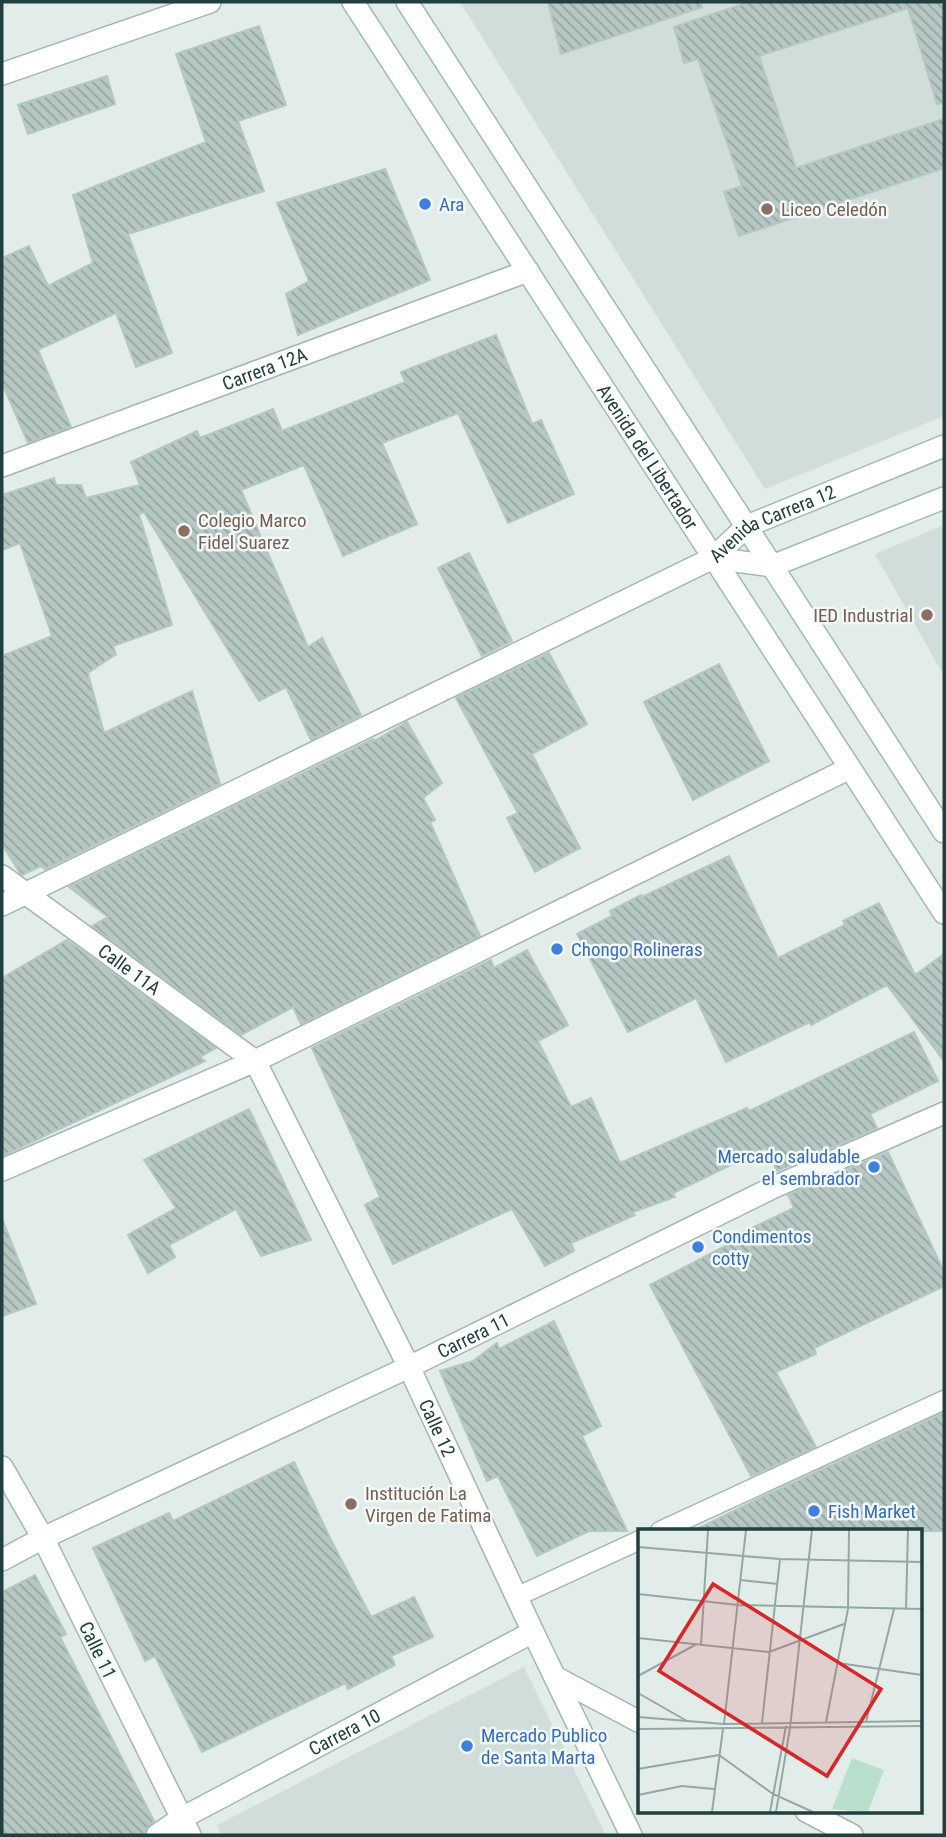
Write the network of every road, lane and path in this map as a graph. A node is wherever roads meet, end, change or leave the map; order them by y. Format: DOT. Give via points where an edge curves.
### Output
graph roads {
  1 [pos="210,2"];
  2 [pos="353,2"];
  3 [pos="407,2"];
  4 [pos="2,74"];
  5 [pos="528,271"];
  6 [pos="944,446"];
  7 [pos="3,462"];
  8 [pos="944,498"];
  9 [pos="747,526"];
  10 [pos="713,558"];
  11 [pos="772,566"];
  12 [pos="849,768"];
  13 [pos="944,832"];
  14 [pos="2,876"];
  15 [pos="24,893"];
  16 [pos="2,905"];
  17 [pos="944,913"];
  18 [pos="255,1061"];
  19 [pos="944,1113"];
  20 [pos="2,1170"];
  21 [pos="409,1367"];
  22 [pos="944,1400"];
  23 [pos="2,1467"];
  24 [pos="664,1529"];
  25 [pos="43,1538"];
  26 [pos="638,1541"];
  27 [pos="2,1560"];
  28 [pos="516,1597"];
  29 [pos="533,1632"];
  30 [pos="555,1677"];
  31 [pos="638,1721"];
  32 [pos="808,1812"];
  33 [pos="186,1827"];
  34 [pos="157,1835"];
  35 [pos="631,1835"];
  36 [pos="852,1835"];
  1 -- 4 [label="street"];
  2 -- 5 [label="street, Avenida del Libertador"];
  3 -- 9 [label="street"];
  5 -- 7 [label="street, Carrera 12A"];
  5 -- 10 [label="street, Avenida del Libertador"];
  6 -- 9 [label="street, Avenida Carrera 12"];
  8 -- 11 [label="street, Avenida Carrera 12"];
  9 -- 10 [label="street, Avenida Carrera 12"];
  9 -- 11 [label="street"];
  10 -- 11 [label="street, Avenida Carrera 12"];
  10 -- 12 [label="street, Avenida del Libertador"];
  10 -- 15 [label="street"];
  11 -- 13 [label="street"];
  12 -- 17 [label="street, Avenida del Libertador"];
  12 -- 18 [label="street"];
  14 -- 15 [label="street, Calle 11A"];
  15 -- 16 [label="street"];
  15 -- 18 [label="street, Calle 11A"];
  18 -- 20 [label="street"];
  18 -- 21 [label="street, Calle 12"];
  19 -- 21 [label="street, Carrera 11" via="772,1188"];
  21 -- 25 [label="street, Carrera 11"];
  21 -- 28 [label="street, Calle 12"];
  22 -- 24 [label="lane"];
  23 -- 25 [label="street, Calle 11"];
  25 -- 27 [label="street, Carrera 11"];
  25 -- 33 [label="street, Calle 11"];
  26 -- 28 [label="lane"];
  28 -- 29 [label="street, Calle 12"];
  29 -- 30 [label="street, Calle 12"];
  29 -- 33 [label="street, Carrera 10"];
  30 -- 31 [label="street"];
  30 -- 35 [label="street, Calle 12"];
  32 -- 36 [label="street"];
  33 -- 34 [label="street, Carrera 10"];
}
